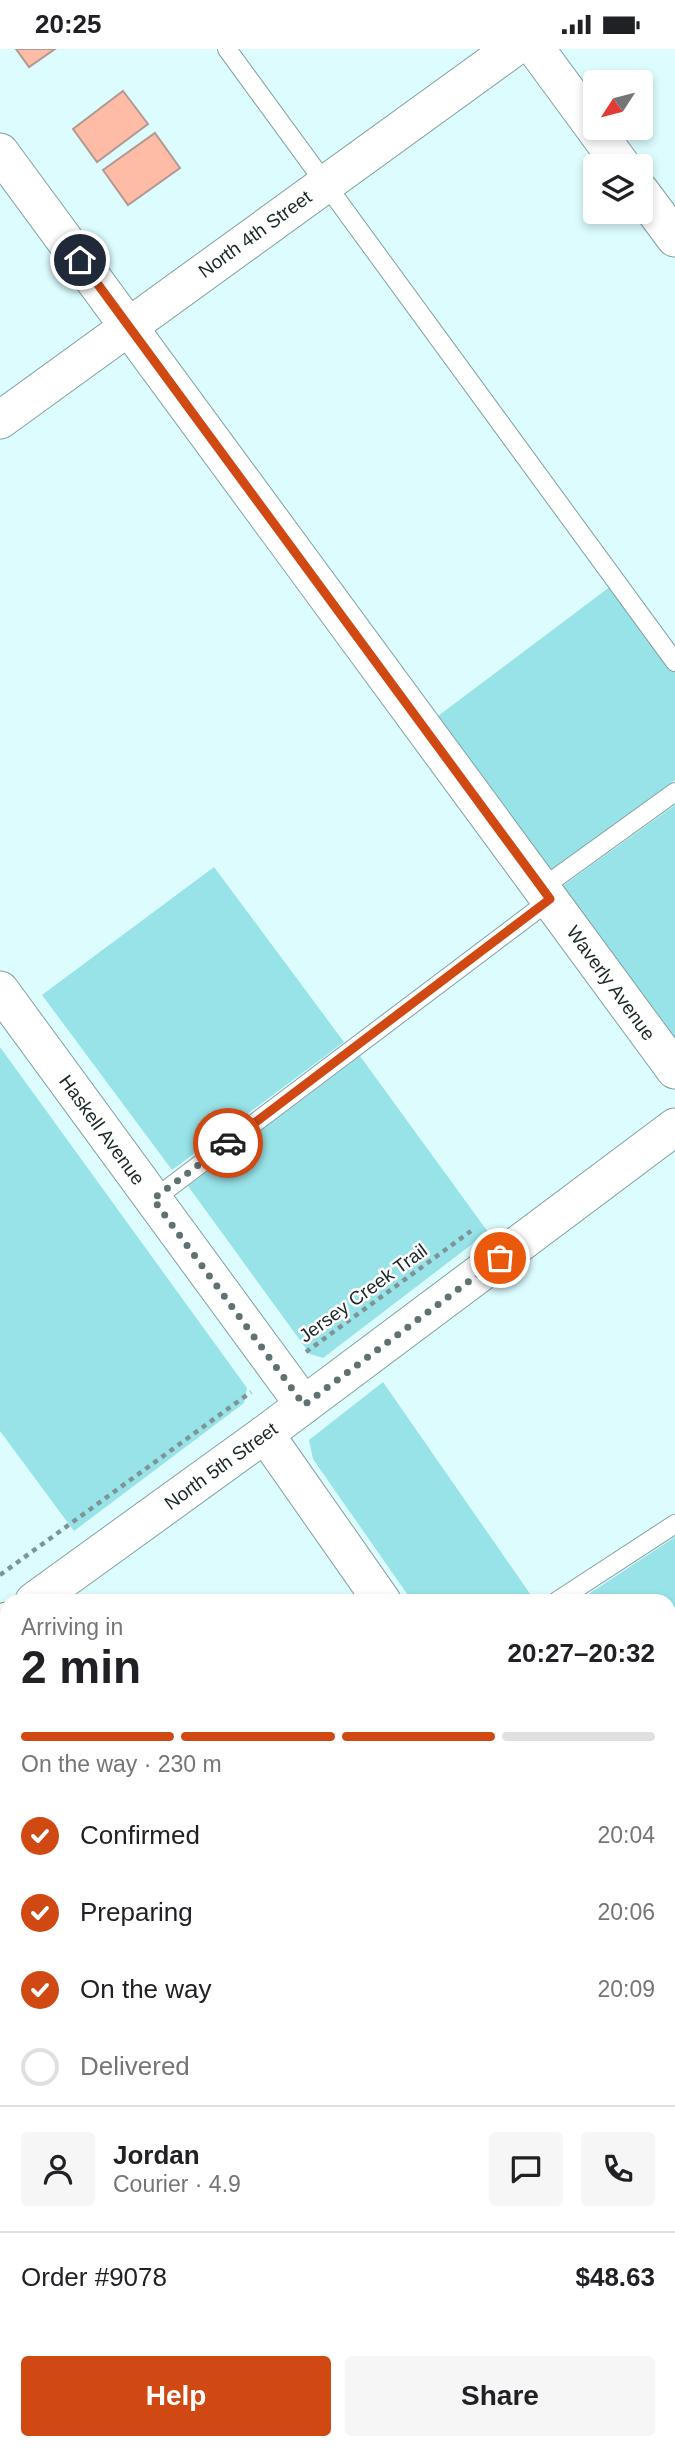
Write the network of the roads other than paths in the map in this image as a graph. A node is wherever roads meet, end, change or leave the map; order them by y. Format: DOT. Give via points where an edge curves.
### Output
graph roads {
  1 [pos="228,49"];
  2 [pos="512,49"];
  3 [pos="536,49"];
  4 [pos="0,152"];
  5 [pos="613,154"];
  6 [pos="326,183"];
  7 [pos="653,208"];
  8 [pos="675,238"];
  9 [pos="128,325"];
  10 [pos="0,420"];
  11 [pos="675,661"];
  12 [pos="675,792"];
  13 [pos="546,894"];
  14 [pos="0,990"];
  15 [pos="675,1070"];
  16 [pos="675,1127"];
  17 [pos="153,1199"];
  18 [pos="304,1405"];
  19 [pos="265,1434"];
  20 [pos="675,1524"];
  21 [pos="44,1594"];
  22 [pos="377,1594"];
  23 [pos="568,1594"];
  1 -- 6 [label="lane"];
  2 -- 6 [label="street, North 4th Street"];
  3 -- 5 [label="street"];
  4 -- 9 [label="street, Waverly Avenue"];
  6 -- 9 [label="street, North 4th Street"];
  6 -- 11 [label="lane"];
  7 -- 8 [label="street"];
  9 -- 10 [label="street, North 4th Street"];
  9 -- 13 [label="street, Waverly Avenue"];
  12 -- 13 [label="lane"];
  13 -- 15 [label="street, Waverly Avenue"];
  13 -- 17 [label="lane"];
  14 -- 17 [label="street, Haskell Avenue"];
  16 -- 18 [label="street, North 5th Street"];
  17 -- 18 [label="street, Haskell Avenue"];
  18 -- 19 [label="street, North 5th Street"];
  19 -- 21 [label="street, North 5th Street"];
  19 -- 22 [label="street"];
  20 -- 23 [label="lane"];
}
